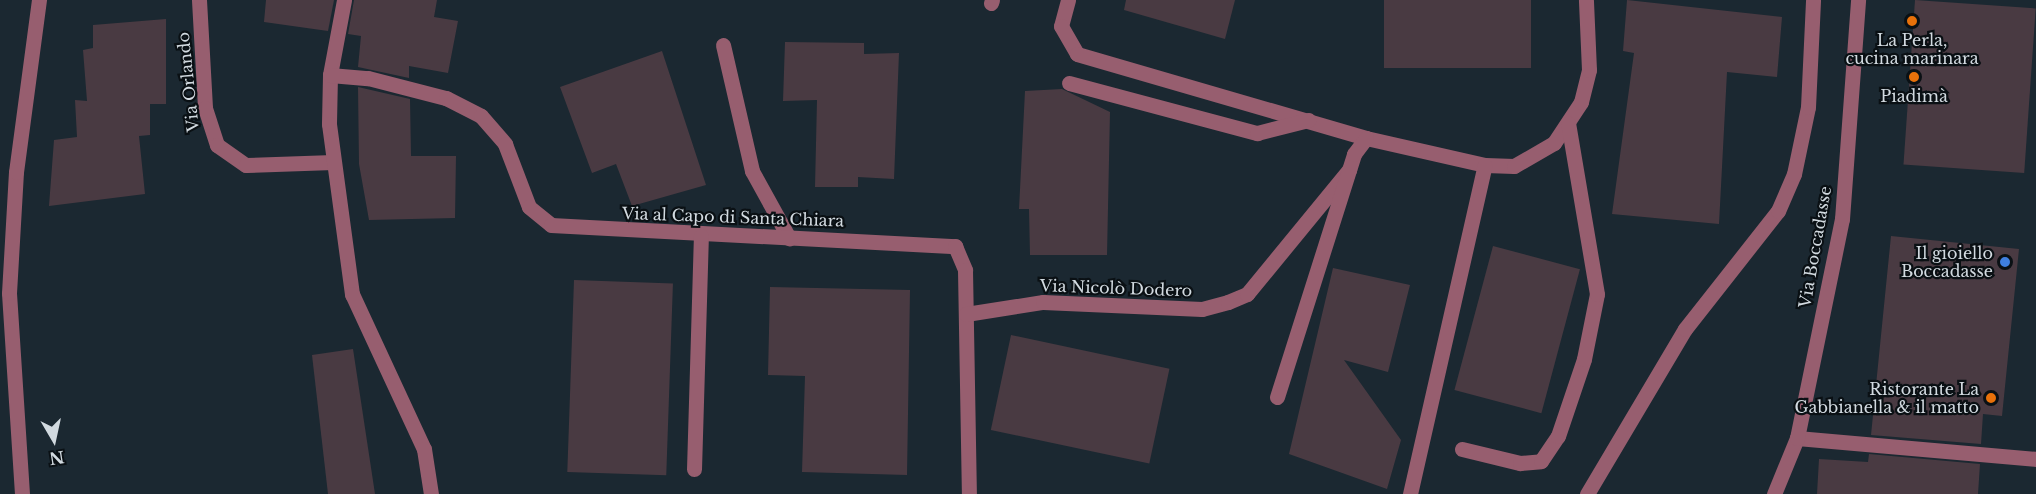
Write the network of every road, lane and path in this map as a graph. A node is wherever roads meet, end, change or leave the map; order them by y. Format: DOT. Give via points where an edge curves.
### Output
graph roads {
  1 [pos="39,0"];
  2 [pos="198,0"];
  3 [pos="344,0"];
  4 [pos="1068,0"];
  5 [pos="1586,0"];
  6 [pos="1813,0"];
  7 [pos="1858,0"];
  8 [pos="723,45"];
  9 [pos="330,75"];
  10 [pos="1069,82"];
  11 [pos="1308,120"];
  12 [pos="1568,123"];
  13 [pos="1366,138"];
  14 [pos="333,162"];
  15 [pos="1485,165"];
  16 [pos="1349,170"];
  17 [pos="7,197"];
  18 [pos="701,236"];
  19 [pos="789,238"];
  20 [pos="966,315"];
  21 [pos="1277,397"];
  22 [pos="1797,438"];
  23 [pos="1462,449"];
  24 [pos="2036,459"];
  25 [pos="694,469"];
  26 [pos="22,494"];
  27 [pos="431,494"];
  28 [pos="969,494"];
  29 [pos="1410,494"];
  30 [pos="1587,494"];
  31 [pos="1774,494"];
  1 -- 17 [label="street"];
  2 -- 14 [label="street, Via Orlando" via="205,108 217,145 246,165"];
  3 -- 9 [label="street"];
  4 -- 11 [label="street" via="1061,26 1077,54"];
  5 -- 12 [label="street" via="1589,70 1581,102"];
  6 -- 30 [label="street" via="1808,107 1794,174 1778,211 1685,329"];
  7 -- 22 [label="street, Via Boccadasse" via="1842,219"];
  8 -- 19 [label="street" via="752,171"];
  9 -- 14 [label="street"];
  9 -- 18 [label="street, Via al Capo di Santa Chiara" via="368,78 424,92 481,116 505,144 529,207 551,225"];
  10 -- 11 [label="street" via="1257,132"];
  11 -- 13 [label="street"];
  12 -- 15 [label="street" via="1537,155 1514,166"];
  12 -- 23 [label="street" via="1597,294 1584,359 1558,435 1541,460 1521,463"];
  13 -- 15 [label="street"];
  13 -- 16 [label="street, Via Nicolò Dodero"];
  14 -- 27 [label="street" via="352,294 424,449"];
  15 -- 29 [label="street"];
  16 -- 20 [label="street, Via Nicolò Dodero" via="1247,294 1228,302 1202,309 1043,302"];
  16 -- 21 [label="street, Via Nicolò Dodero"];
  17 -- 26 [label="street"];
  18 -- 19 [label="street, Via al Capo di Santa Chiara"];
  18 -- 25 [label="street"];
  19 -- 20 [label="street, Via al Capo di Santa Chiara" via="945,242 963,255"];
  20 -- 28 [label="street, Via al Capo di Santa Chiara"];
  22 -- 24 [label="street"];
  22 -- 31 [label="street, Via Boccadasse"];
}
